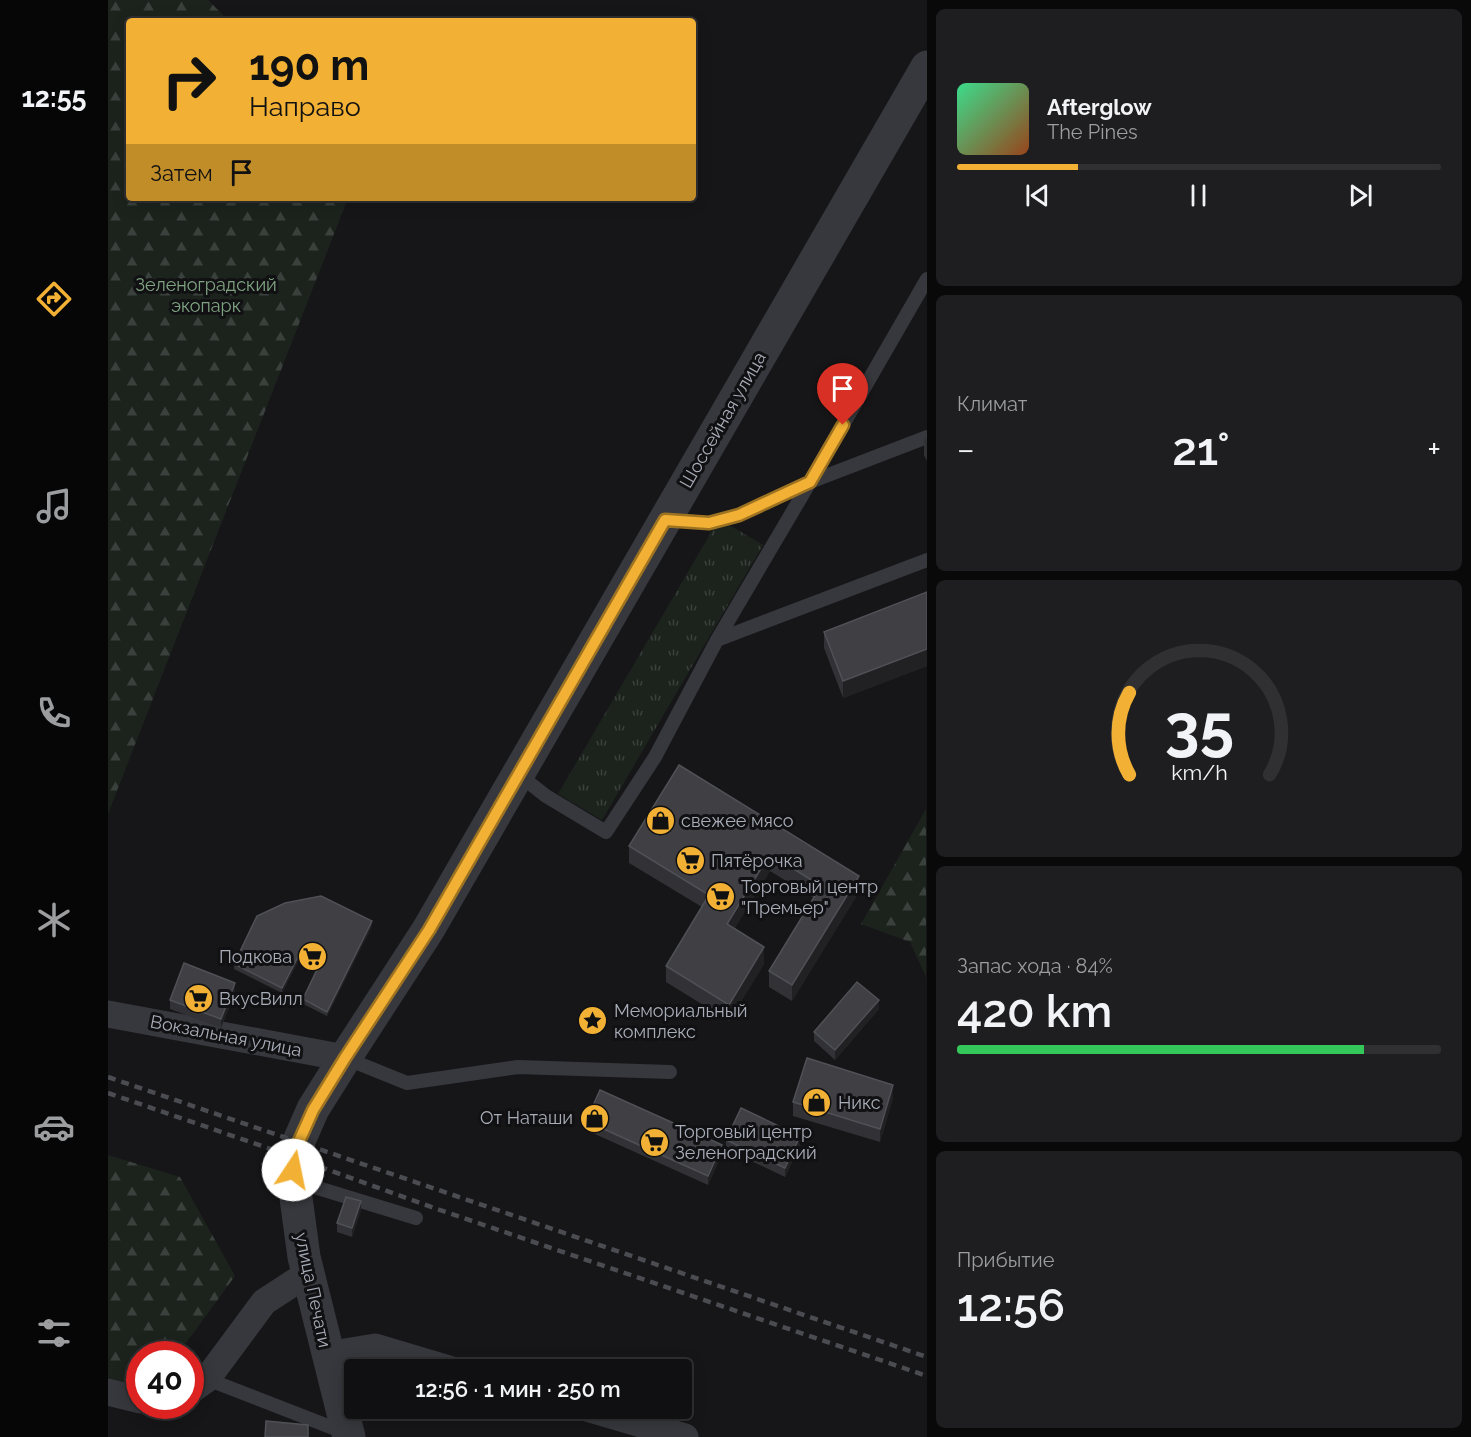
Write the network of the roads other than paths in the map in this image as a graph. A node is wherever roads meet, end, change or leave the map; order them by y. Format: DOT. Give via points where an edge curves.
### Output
graph roads {
  1 [pos="927,67"];
  2 [pos="927,279"];
  3 [pos="927,437"];
  4 [pos="810,482"];
  5 [pos="665,520"];
  6 [pos="927,560"];
  7 [pos="717,640"];
  8 [pos="518,774"];
  9 [pos="108,1014"];
  10 [pos="345,1058"];
  11 [pos="670,1072"];
  12 [pos="298,1142"];
  13 [pos="294,1183"];
  14 [pos="416,1218"];
  15 [pos="307,1274"];
  16 [pos="327,1355"];
  17 [pos="415,1359"];
  18 [pos="204,1379"];
  19 [pos="204,1387"];
  20 [pos="108,1392"];
  21 [pos="126,1396"];
  22 [pos="624,1419"];
  23 [pos="348,1435"];
  24 [pos="685,1437"];
  1 -- 5 [label="street, Шоссейная улица"];
  2 -- 4 [label="lane"];
  3 -- 4 [label="lane"];
  4 -- 5 [label="lane" via="739,515 709,523"];
  4 -- 7 [label="lane"];
  5 -- 8 [label="street, Шоссейная улица"];
  6 -- 7 [label="lane"];
  7 -- 8 [label="lane" via="655,757 606,832"];
  8 -- 10 [label="street, Шоссейная улица" via="429,930"];
  9 -- 10 [label="street, Вокзальная улица"];
  10 -- 11 [label="lane" via="407,1083 518,1066"];
  10 -- 12 [label="street, Шоссейная улица"];
  12 -- 13 [label="street, улица Печати" via="292,1157"];
  13 -- 14 [label="lane"];
  13 -- 15 [label="street, улица Печати"];
  15 -- 16 [label="street, улица Печати"];
  15 -- 18 [label="street" via="264,1302"];
  16 -- 17 [label="street" via="375,1347"];
  16 -- 23 [label="street, улица Печати"];
  19 -- 23 [label="lane"];
  20 -- 21 [label="street"];
  22 -- 24 [label="street"];
}
